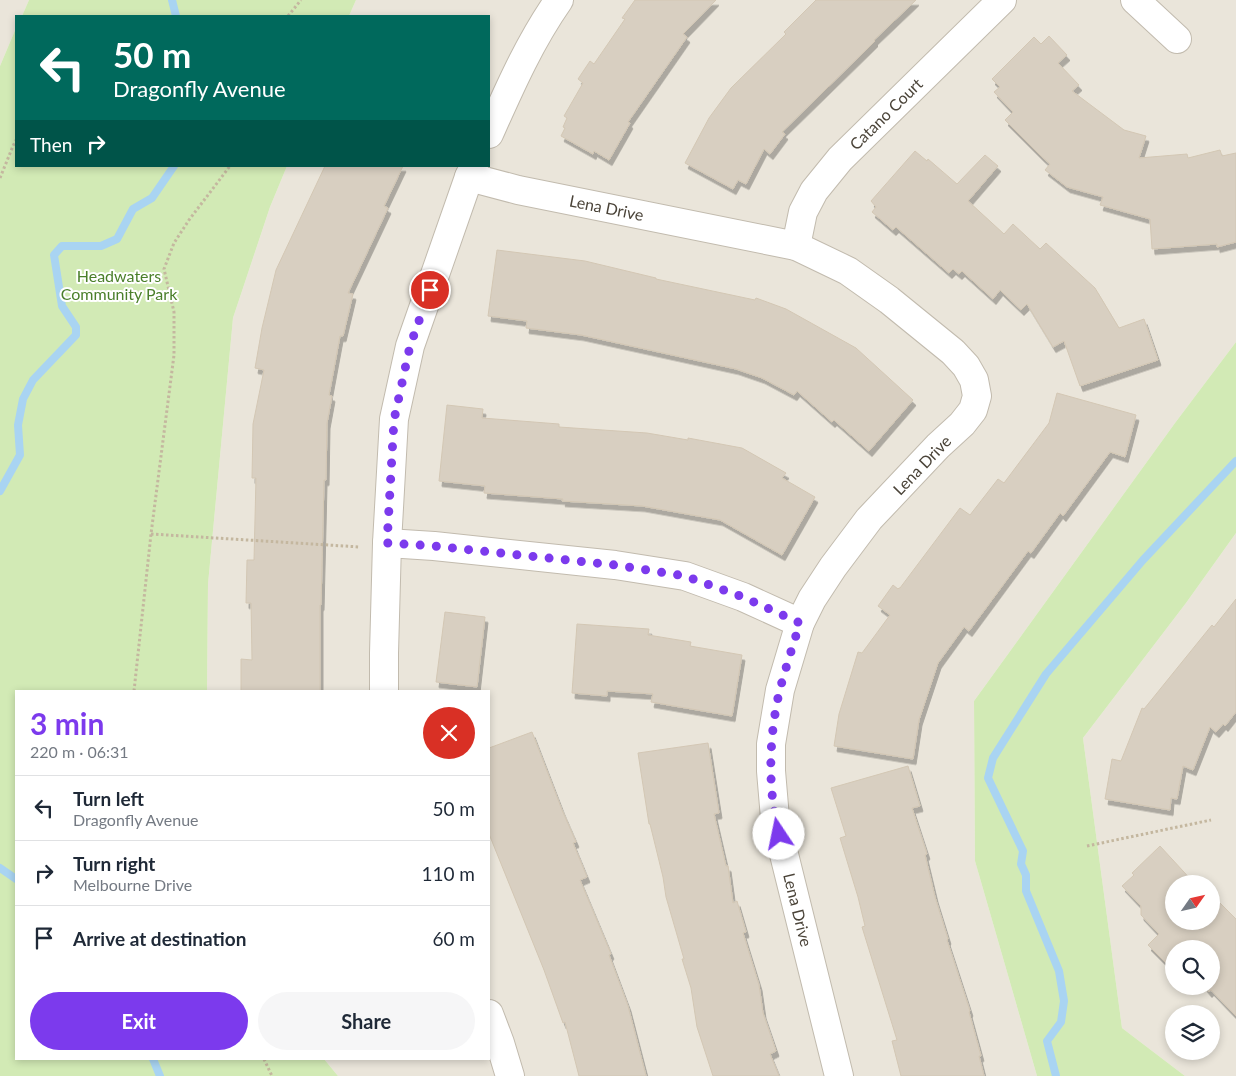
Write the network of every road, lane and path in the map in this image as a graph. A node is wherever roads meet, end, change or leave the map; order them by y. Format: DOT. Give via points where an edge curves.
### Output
graph roads {
  1 [pos="301,0"];
  2 [pos="559,0"];
  3 [pos="1002,0"];
  4 [pos="1135,0"];
  5 [pos="289,15"];
  6 [pos="1177,39"];
  7 [pos="490,132"];
  8 [pos="15,142"];
  9 [pos="229,167"];
  10 [pos="471,172"];
  11 [pos="0,178"];
  12 [pos="796,246"];
  13 [pos="151,534"];
  14 [pos="378,545"];
  15 [pos="800,623"];
  16 [pos="134,690"];
  17 [pos="384,690"];
  18 [pos="1211,820"];
  19 [pos="1086,846"];
  20 [pos="490,1017"];
  21 [pos="264,1060"];
  22 [pos="272,1076"];
  23 [pos="510,1076"];
  24 [pos="839,1076"];
  1 -- 5 [label="path"];
  2 -- 7 [label="street" via="523,58"];
  3 -- 12 [label="street, Catano Court" via="840,159 814,191 803,212"];
  4 -- 6 [label="street"];
  8 -- 11 [label="path"];
  9 -- 13 [label="path" via="174,243 164,269 174,312 174,355"];
  10 -- 12 [label="street, Lena Drive" via="518,190"];
  10 -- 14 [label="street" via="410,346 394,420"];
  12 -- 15 [label="street, Lena Drive" via="848,271 953,352 974,380 977,396 962,424 869,520 828,575"];
  13 -- 14 [label="path"];
  13 -- 16 [label="path"];
  14 -- 15 [label="street" via="434,546 615,565 685,576 743,597"];
  14 -- 17 [label="street"];
  15 -- 24 [label="street, Lena Drive" via="780,690 771,744 775,818"];
  18 -- 19 [label="path"];
  20 -- 23 [label="street"];
  21 -- 22 [label="path"];
}
